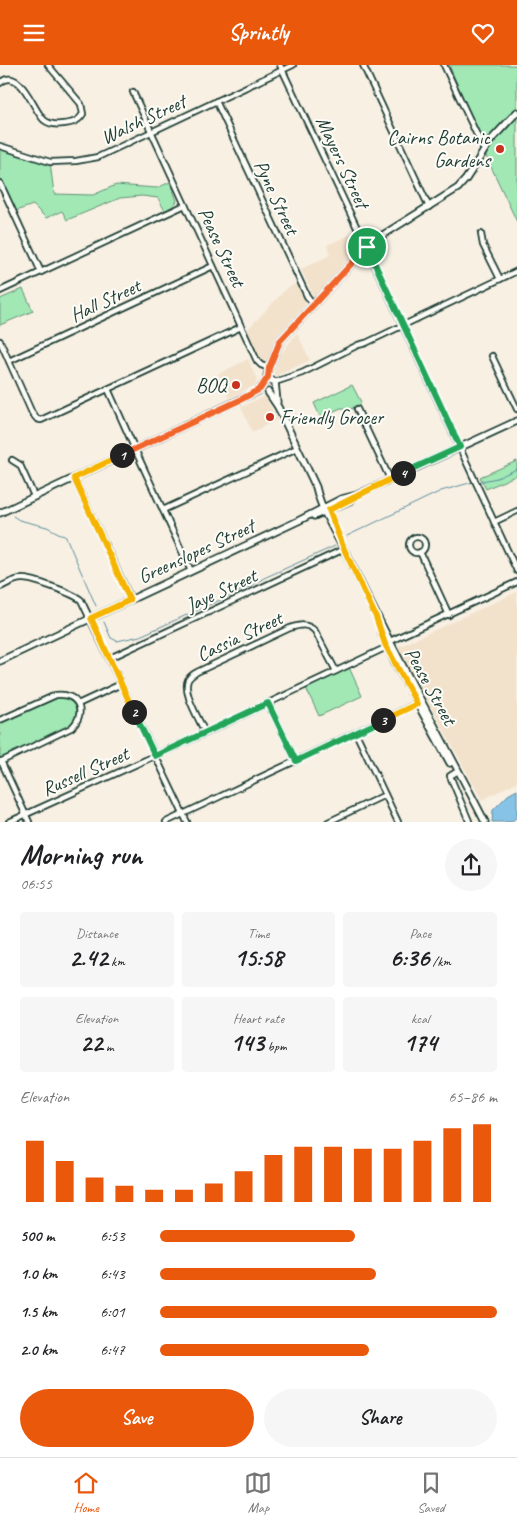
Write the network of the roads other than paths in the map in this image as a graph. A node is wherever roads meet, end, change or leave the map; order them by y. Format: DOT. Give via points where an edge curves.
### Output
graph roads {
  1 [pos="48,65"];
  2 [pos="292,65"];
  3 [pos="363,65"];
  4 [pos="444,65"];
  5 [pos="53,67"];
  6 [pos="281,67"];
  7 [pos="0,83"];
  8 [pos="133,92"];
  9 [pos="216,101"];
  10 [pos="517,112"];
  11 [pos="151,132"];
  12 [pos="0,146"];
  13 [pos="484,150"];
  14 [pos="0,183"];
  15 [pos="185,205"];
  16 [pos="428,207"];
  17 [pos="481,234"];
  18 [pos="367,247"];
  19 [pos="213,266"];
  20 [pos="517,271"];
  21 [pos="41,272"];
  22 [pos="500,279"];
  23 [pos="0,291"];
  24 [pos="314,305"];
  25 [pos="403,325"];
  26 [pos="241,327"];
  27 [pos="0,341"];
  28 [pos="492,356"];
  29 [pos="9,361"];
  30 [pos="269,368"];
  31 [pos="274,382"];
  32 [pos="265,383"];
  33 [pos="108,389"];
  34 [pos="275,390"];
  35 [pos="267,392"];
  36 [pos="250,396"];
  37 [pos="278,407"];
  38 [pos="357,409"];
  39 [pos="517,409"];
  40 [pos="517,421"];
  41 [pos="460,447"];
  42 [pos="297,448"];
  43 [pos="135,449"];
  44 [pos="12,460"];
  45 [pos="74,478"];
  46 [pos="390,479"];
  47 [pos="34,496"];
  48 [pos="326,509"];
  49 [pos="163,510"];
  50 [pos="517,511"];
  51 [pos="0,513"];
  52 [pos="494,522"];
  53 [pos="344,549"];
  54 [pos="420,552"];
  55 [pos="191,571"];
  56 [pos="517,571"];
  57 [pos="517,582"];
  58 [pos="0,587"];
  59 [pos="130,600"];
  60 [pos="449,615"];
  61 [pos="91,618"];
  62 [pos="388,644"];
  63 [pos="110,658"];
  64 [pos="0,661"];
  65 [pos="336,671"];
  66 [pos="121,684"];
  67 [pos="268,703"];
  68 [pos="419,703"];
  69 [pos="78,704"];
  70 [pos="0,720"];
  71 [pos="205,733"];
  72 [pos="356,733"];
  73 [pos="155,756"];
  74 [pos="0,761"];
  75 [pos="296,761"];
  76 [pos="457,772"];
  77 [pos="385,795"];
  78 [pos="26,814"];
  79 [pos="183,814"];
  80 [pos="484,820"];
  81 [pos="469,821"];
  82 [pos="9,822"];
  83 [pos="29,822"];
  84 [pos="166,822"];
  85 [pos="186,822"];
  86 [pos="328,822"];
  87 [pos="398,822"];
  1 -- 5 [label="street"];
  2 -- 6 [label="street, Walsh Street"];
  3 -- 16 [label="street"];
  4 -- 13 [label="street"];
  5 -- 7 [label="street" via="81,104 83,114 75,122 49,123 17,78 7,77"];
  6 -- 9 [label="street, Walsh Street"];
  6 -- 18 [label="street, Mayers Street"];
  8 -- 11 [label="street, Pease Street"];
  9 -- 11 [label="street, Walsh Street"];
  9 -- 24 [label="street, Pyne Street"];
  10 -- 13 [label="street"];
  11 -- 12 [label="street, Walsh Street" via="98,157 76,161 50,162"];
  11 -- 15 [label="street, Pease Street"];
  13 -- 16 [label="street" via="462,184"];
  14 -- 21 [label="street"];
  15 -- 19 [label="street, Pease Street"];
  15 -- 21 [label="street"];
  16 -- 18 [label="street"];
  17 -- 22 [label="street"];
  18 -- 24 [label="street"];
  18 -- 25 [label="street, Mayers Street"];
  19 -- 26 [label="street, Pease Street"];
  19 -- 29 [label="street, Hall Street"];
  20 -- 22 [label="street"];
  21 -- 23 [label="street"];
  22 -- 25 [label="street"];
  24 -- 30 [label="street" via="280,341"];
  25 -- 31 [label="street" via="302,373"];
  25 -- 41 [label="street, Mayers Street"];
  26 -- 30 [label="street, Pease Street" via="256,361"];
  26 -- 33 [label="street"];
  27 -- 29 [label="street"];
  28 -- 39 [label="street"];
  29 -- 33 [label="street" via="37,419 44,419"];
  30 -- 31 [label="street"];
  30 -- 32 [label="street"];
  31 -- 32 [label="street" via="269,380"];
  31 -- 34 [label="street"];
  32 -- 35 [label="street"];
  32 -- 36 [label="street"];
  33 -- 43 [label="street"];
  34 -- 35 [label="street"];
  34 -- 37 [label="street, Pease Street"];
  35 -- 36 [label="street"];
  35 -- 37 [label="street, Pease Street"];
  36 -- 43 [label="street"];
  37 -- 42 [label="street, Pease Street"];
  38 -- 46 [label="street"];
  40 -- 41 [label="street, Greenslopes Street"];
  41 -- 46 [label="street, Greenslopes Street"];
  41 -- 52 [label="street, Mayers Street"];
  42 -- 48 [label="street, Pease Street"];
  42 -- 49 [label="street"];
  43 -- 45 [label="street"];
  43 -- 49 [label="street"];
  44 -- 47 [label="street" via="20,465"];
  45 -- 47 [label="street"];
  45 -- 59 [label="street"];
  46 -- 48 [label="street, Greenslopes Street"];
  47 -- 51 [label="street"];
  48 -- 53 [label="street, Pease Street"];
  48 -- 55 [label="street, Greenslopes Street"];
  49 -- 55 [label="street"];
  50 -- 52 [label="street"];
  52 -- 56 [label="street, Mayers Street"];
  53 -- 62 [label="street, Pease Street"];
  53 -- 63 [label="street, Jaye Street"];
  54 -- 60 [label="street"];
  55 -- 59 [label="street, Greenslopes Street"];
  57 -- 60 [label="street, Russell Street"];
  58 -- 61 [label="street" via="20,579 34,580 78,597"];
  59 -- 61 [label="street, Greenslopes Street"];
  60 -- 62 [label="street, Russell Street"];
  61 -- 63 [label="street"];
  61 -- 64 [label="street, Greenslopes Street"];
  62 -- 65 [label="street, Russell Street"];
  62 -- 68 [label="street, Pease Street"];
  63 -- 66 [label="street"];
  65 -- 67 [label="street, Russell Street"];
  65 -- 71 [label="street, Cassia Street" via="315,631 305,625 290,628 197,671 188,680 187,691"];
  66 -- 69 [label="street"];
  66 -- 73 [label="street"];
  67 -- 71 [label="street, Russell Street"];
  67 -- 75 [label="street"];
  68 -- 72 [label="street"];
  68 -- 76 [label="street, Pease Street"];
  69 -- 70 [label="street" via="66,695 56,695"];
  69 -- 74 [label="street" via="77,721 71,728"];
  71 -- 73 [label="street, Russell Street"];
  72 -- 75 [label="street"];
  72 -- 77 [label="street"];
  73 -- 78 [label="street, Russell Street"];
  73 -- 79 [label="street"];
  74 -- 78 [label="street"];
  75 -- 79 [label="street"];
  76 -- 80 [label="street, Pease Street"];
  76 -- 81 [label="street, Pease Street" via="450,776"];
  77 -- 86 [label="street"];
  77 -- 87 [label="street"];
  78 -- 82 [label="street, Russell Street"];
  78 -- 83 [label="street"];
  79 -- 84 [label="street"];
  79 -- 85 [label="street"];
}
